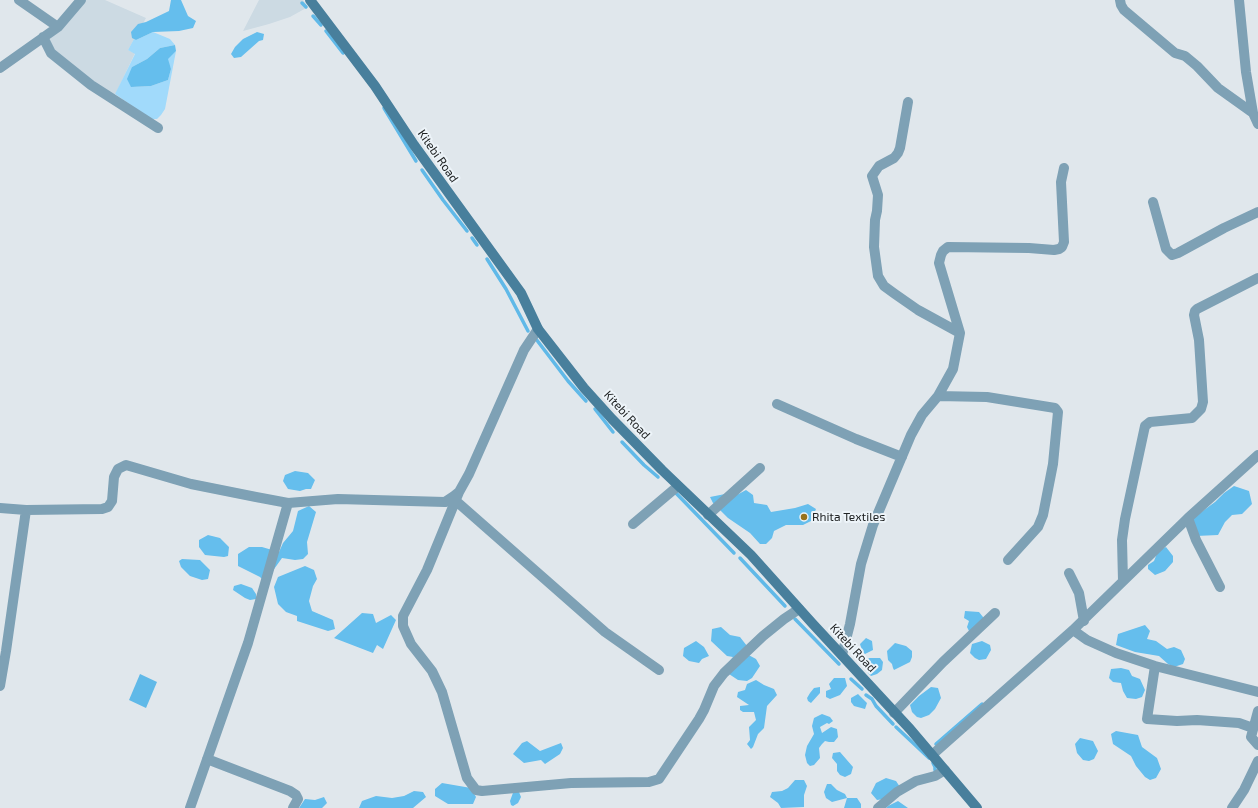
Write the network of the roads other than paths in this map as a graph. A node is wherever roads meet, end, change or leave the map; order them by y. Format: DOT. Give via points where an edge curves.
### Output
graph roads {
  1 [pos="19,0"];
  2 [pos="81,0"];
  3 [pos="310,0"];
  4 [pos="1120,0"];
  5 [pos="1239,0"];
  6 [pos="58,27"];
  7 [pos="43,37"];
  8 [pos="0,68"];
  9 [pos="908,102"];
  10 [pos="1253,113"];
  11 [pos="1258,124"];
  12 [pos="158,128"];
  13 [pos="1064,168"];
  14 [pos="1153,202"];
  15 [pos="1258,212"];
  16 [pos="1258,278"];
  17 [pos="538,329"];
  18 [pos="960,333"];
  19 [pos="938,396"];
  20 [pos="777,404"];
  21 [pos="1258,455"];
  22 [pos="902,457"];
  23 [pos="760,468"];
  24 [pos="675,489"];
  25 [pos="457,496"];
  26 [pos="288,502"];
  27 [pos="0,508"];
  28 [pos="26,510"];
  29 [pos="708,515"];
  30 [pos="1188,518"];
  31 [pos="633,524"];
  32 [pos="1008,560"];
  33 [pos="1069,573"];
  34 [pos="1123,581"];
  35 [pos="1220,587"];
  36 [pos="799,609"];
  37 [pos="995,613"];
  38 [pos="1084,621"];
  39 [pos="1074,630"];
  40 [pos="842,655"];
  41 [pos="1154,666"];
  42 [pos="659,670"];
  43 [pos="0,686"];
  44 [pos="1258,692"];
  45 [pos="1258,711"];
  46 [pos="894,713"];
  47 [pos="1253,728"];
  48 [pos="1258,745"];
  49 [pos="932,755"];
  50 [pos="207,759"];
  51 [pos="1258,761"];
  52 [pos="945,770"];
  53 [pos="190,808"];
  54 [pos="293,808"];
  55 [pos="878,808"];
  56 [pos="977,808"];
  57 [pos="1232,808"];
  1 -- 6 [label="street"];
  2 -- 6 [label="street"];
  3 -- 17 [label="main road, Kitebi Road" via="375,86 414,145 521,293"];
  4 -- 10 [label="street" via="1124,10 1175,53 1185,56 1218,88"];
  5 -- 10 [label="street"];
  6 -- 7 [label="street"];
  7 -- 8 [label="street"];
  7 -- 12 [label="street" via="51,53 91,85"];
  9 -- 18 [label="street" via="898,153 894,158 878,166 872,176 878,195 874,220 874,246 878,276 884,286 894,294"];
  10 -- 11 [label="street"];
  13 -- 18 [label="street" via="1061,182 1064,242 1059,249 948,247 943,251 939,263"];
  14 -- 15 [label="street" via="1166,249 1172,255"];
  16 -- 34 [label="street" via="1195,311 1203,402 1201,409 1192,418 1150,422 1145,426 1122,540"];
  17 -- 24 [label="main road, Kitebi Road" via="598,404"];
  17 -- 25 [label="street" via="524,350"];
  18 -- 19 [label="street" via="953,369"];
  19 -- 22 [label="street" via="922,415"];
  19 -- 32 [label="street" via="987,397 1055,408 1058,412 1053,464 1043,515 1038,527"];
  20 -- 22 [label="street"];
  21 -- 30 [label="street"];
  22 -- 40 [label="street" via="873,525 861,564"];
  23 -- 29 [label="street"];
  24 -- 29 [label="main road, Kitebi Road"];
  24 -- 31 [label="street"];
  25 -- 26 [label="street" via="445,502 338,499"];
  25 -- 36 [label="street" via="427,570 403,616 403,626 411,644 432,671 442,692 467,778 476,790 658,780 699,719 714,686 724,673 763,636"];
  25 -- 42 [label="street" via="605,632"];
  26 -- 28 [label="street" via="191,484 126,465 118,469 114,477 112,501 108,507"];
  26 -- 50 [label="street" via="248,643"];
  27 -- 28 [label="street"];
  28 -- 43 [label="street"];
  29 -- 36 [label="main road, Kitebi Road" via="751,555"];
  30 -- 34 [label="street"];
  30 -- 35 [label="street"];
  33 -- 38 [label="street" via="1079,593"];
  34 -- 38 [label="street"];
  36 -- 40 [label="main road, Kitebi Road"];
  37 -- 46 [label="street"];
  38 -- 39 [label="street"];
  39 -- 41 [label="street" via="1087,640"];
  39 -- 49 [label="street"];
  40 -- 46 [label="main road, Kitebi Road"];
  41 -- 44 [label="street"];
  41 -- 47 [label="street" via="1147,719 1239,723"];
  45 -- 47 [label="street"];
  46 -- 49 [label="main road, Kitebi Road"];
  47 -- 48 [label="street" via="1251,737"];
  49 -- 52 [label="main road, Kitebi Road"];
  50 -- 53 [label="street"];
  50 -- 54 [label="street" via="290,791 298,799"];
  51 -- 57 [label="street"];
  52 -- 55 [label="street" via="935,776 916,781 897,792"];
  52 -- 56 [label="main road, Kitebi Road"];
}
